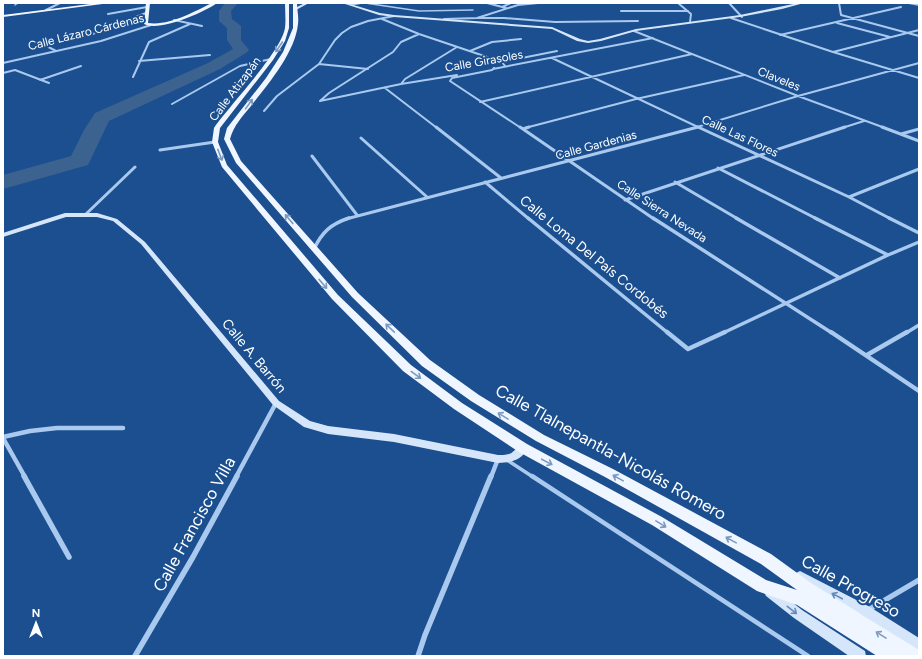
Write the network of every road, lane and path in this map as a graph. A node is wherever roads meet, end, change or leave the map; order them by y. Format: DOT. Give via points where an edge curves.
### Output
graph roads {
  1 [pos="18,3"];
  2 [pos="60,3"];
  3 [pos="108,3"];
  4 [pos="216,3"];
  5 [pos="307,3"];
  6 [pos="344,3"];
  7 [pos="362,3"];
  8 [pos="365,3"];
  9 [pos="487,3"];
  10 [pos="511,3"];
  11 [pos="538,3"];
  12 [pos="678,3"];
  13 [pos="729,3"];
  14 [pos="785,3"];
  15 [pos="802,3"];
  16 [pos="839,3"];
  17 [pos="909,3"];
  18 [pos="94,4"];
  19 [pos="15,5"];
  20 [pos="148,5"];
  21 [pos="351,5"];
  22 [pos="919,5"];
  23 [pos="287,6"];
  24 [pos="295,6"];
  25 [pos="501,7"];
  26 [pos="788,7"];
  27 [pos="901,7"];
  28 [pos="506,8"];
  29 [pos="46,10"];
  30 [pos="473,10"];
  31 [pos="621,11"];
  32 [pos="688,11"];
  33 [pos="146,13"];
  34 [pos="108,14"];
  35 [pos="3,16"];
  36 [pos="394,16"];
  37 [pos="742,17"];
  38 [pos="477,18"];
  39 [pos="731,18"];
  40 [pos="382,19"];
  41 [pos="444,19"];
  42 [pos="852,19"];
  43 [pos="174,20"];
  44 [pos="638,21"];
  45 [pos="690,22"];
  46 [pos="836,22"];
  47 [pos="190,24"];
  48 [pos="151,26"];
  49 [pos="202,26"];
  50 [pos="634,30"];
  51 [pos="919,30"];
  52 [pos="908,33"];
  53 [pos="419,34"];
  54 [pos="90,35"];
  55 [pos="780,35"];
  56 [pos="919,36"];
  57 [pos="890,37"];
  58 [pos="653,38"];
  59 [pos="521,39"];
  60 [pos="39,42"];
  61 [pos="457,47"];
  62 [pos="557,50"];
  63 [pos="56,51"];
  64 [pos="470,51"];
  65 [pos="832,52"];
  66 [pos="693,54"];
  67 [pos="210,55"];
  68 [pos="552,58"];
  69 [pos="271,59"];
  70 [pos="139,61"];
  71 [pos="502,62"];
  72 [pos="3,63"];
  73 [pos="919,63"];
  74 [pos="319,64"];
  75 [pos="81,66"];
  76 [pos="505,66"];
  77 [pos="494,68"];
  78 [pos="369,69"];
  79 [pos="895,71"];
  80 [pos="3,73"];
  81 [pos="744,74"];
  82 [pos="133,77"];
  83 [pos="588,77"];
  84 [pos="919,78"];
  85 [pos="40,80"];
  86 [pos="49,83"];
  87 [pos="401,84"];
  88 [pos="385,88"];
  89 [pos="798,96"];
  90 [pos="636,99"];
  91 [pos="480,102"];
  92 [pos="172,104"];
  93 [pos="264,111"];
  94 [pos="865,121"];
  95 [pos="699,127"];
  96 [pos="523,129"];
  97 [pos="919,129"];
  98 [pos="901,135"];
  99 [pos="361,138"];
  100 [pos="919,141"];
  101 [pos="215,142"];
  102 [pos="160,150"];
  103 [pos="758,155"];
  104 [pos="312,156"];
  105 [pos="570,161"];
  106 [pos="135,167"];
  107 [pos="718,168"];
  108 [pos="919,169"];
  109 [pos="501,178"];
  110 [pos="485,182"];
  111 [pos="675,182"];
  112 [pos="427,197"];
  113 [pos="849,197"];
  114 [pos="624,200"];
  115 [pos="86,214"];
  116 [pos="357,215"];
  117 [pos="919,233"];
  118 [pos="3,235"];
  119 [pos="919,242"];
  120 [pos="314,249"];
  121 [pos="888,255"];
  122 [pos="840,278"];
  123 [pos="788,303"];
  124 [pos="919,325"];
  125 [pos="866,355"];
  126 [pos="919,391"];
  127 [pos="276,403"];
  128 [pos="122,428"];
  129 [pos="3,438"];
  130 [pos="523,448"];
  131 [pos="502,459"];
  132 [pos="69,557"];
  133 [pos="766,559"];
  134 [pos="919,580"];
  135 [pos="762,586"];
  136 [pos="866,611"];
  137 [pos="919,645"];
  138 [pos="135,656"];
  139 [pos="418,656"];
  140 [pos="808,656"];
  141 [pos="860,656"];
  142 [pos="892,656"];
  143 [pos="914,656"];
  1 -- 19 [label="lane"];
  2 -- 29 [label="street"];
  3 -- 18 [label="main road"];
  4 -- 43 [label="main road, Calle Lázaro Cárdenas"];
  5 -- 24 [label="street"];
  6 -- 21 [label="street"];
  7 -- 21 [label="lane"];
  8 -- 30 [label="lane" via="408,10"];
  9 -- 25 [label="street"];
  10 -- 25 [label="street"];
  11 -- 28 [label="street"];
  12 -- 32 [label="street"];
  13 -- 37 [label="street"];
  14 -- 26 [label="street"];
  15 -- 26 [label="street"];
  16 -- 42 [label="street" via="841,15"];
  17 -- 22 [label="street"];
  18 -- 29 [label="main road"];
  20 -- 33 [label="main road"];
  20 -- 34 [label="street"];
  21 -- 36 [label="street"];
  23 -- 69 [label="main road, Calle Atizapán, one-way" via="287,28 283,41"];
  120 -- 24 [label="main road, Calle Atizapán, one-way" via="238,162 227,139 230,128 291,41 295,28"];
  25 -- 28 [label="street"];
  26 -- 37 [label="street"];
  27 -- 42 [label="street"];
  28 -- 38 [label="street"];
  29 -- 35 [label="main road"];
  31 -- 32 [label="street"];
  32 -- 45 [label="street" via="691,14"];
  33 -- 48 [label="main road" via="146,24"];
  33 -- 54 [label="street"];
  36 -- 40 [label="street"];
  36 -- 41 [label="street"];
  37 -- 39 [label="street"];
  38 -- 41 [label="street"];
  38 -- 44 [label="street" via="555,22"];
  39 -- 45 [label="street"];
  39 -- 55 [label="street"];
  40 -- 53 [label="street"];
  40 -- 74 [label="street" via="351,27 335,40"];
  41 -- 50 [label="street" via="552,28 562,30 578,41 588,42"];
  42 -- 46 [label="street"];
  42 -- 52 [label="street"];
  43 -- 47 [label="street, Calle Lázaro Cárdenas"];
  43 -- 48 [label="main road, Calle Lázaro Cárdenas"];
  45 -- 50 [label="street"];
  46 -- 55 [label="street"];
  46 -- 57 [label="street"];
  47 -- 49 [label="street, Calle Lázaro Cárdenas"];
  47 -- 70 [label="street, Calle Lázaro Cárdenas" via="149,42"];
  48 -- 63 [label="street, Calle Lázaro Cárdenas"];
  50 -- 58 [label="street, Claveles"];
  51 -- 52 [label="street"];
  52 -- 56 [label="street"];
  52 -- 57 [label="street"];
  53 -- 61 [label="street"];
  53 -- 78 [label="street" via="401,42 393,52"];
  55 -- 65 [label="street"];
  57 -- 65 [label="street"];
  58 -- 66 [label="street, Claveles"];
  58 -- 68 [label="street, Calle Girasoles"];
  59 -- 64 [label="street" via="492,42"];
  60 -- 63 [label="street"];
  61 -- 64 [label="street"];
  61 -- 87 [label="street"];
  62 -- 71 [label="street"];
  63 -- 72 [label="street, Calle Lázaro Cárdenas"];
  64 -- 71 [label="street"];
  65 -- 79 [label="street"];
  66 -- 81 [label="street, Claveles"];
  66 -- 83 [label="street"];
  67 -- 70 [label="street"];
  68 -- 76 [label="street, Calle Girasoles"];
  68 -- 83 [label="street, Calle Las Flores"];
  69 -- 92 [label="street" via="240,66"];
  69 -- 101 [label="main road, Calle Atizapán" via="217,128"];
  70 -- 82 [label="street, Calle Lázaro Cárdenas"];
  71 -- 76 [label="street"];
  73 -- 79 [label="street, Calle Gardenias"];
  74 -- 78 [label="street"];
  74 -- 93 [label="street" via="277,96"];
  75 -- 85 [label="street"];
  76 -- 77 [label="street, Calle Girasoles"];
  77 -- 87 [label="street, Calle Girasoles"];
  77 -- 91 [label="street, Calle Sierra Nevada" via="450,79"];
  78 -- 88 [label="street, Calle Girasoles" via="320,101"];
  79 -- 84 [label="street"];
  79 -- 89 [label="street, Calle Gardenias"];
  80 -- 85 [label="street" via="15,70"];
  81 -- 89 [label="street, Claveles"];
  81 -- 90 [label="street"];
  83 -- 90 [label="street, Calle Las Flores"];
  83 -- 91 [label="street"];
  85 -- 86 [label="street"];
  87 -- 88 [label="street, Calle Girasoles"];
  88 -- 109 [label="street"];
  89 -- 94 [label="street, Claveles"];
  89 -- 95 [label="street, Calle Gardenias"];
  90 -- 95 [label="street, Calle Las Flores"];
  90 -- 96 [label="street"];
  91 -- 96 [label="street, Calle Sierra Nevada"];
  94 -- 98 [label="street, Claveles"];
  94 -- 103 [label="street"];
  95 -- 103 [label="street, Calle Las Flores"];
  95 -- 105 [label="street, Calle Gardenias"];
  96 -- 105 [label="street, Calle Sierra Nevada"];
  97 -- 98 [label="street"];
  98 -- 100 [label="street, Claveles"];
  99 -- 112 [label="street"];
  101 -- 102 [label="street"];
  101 -- 130 [label="main road, Calle Atizapán, one-way" via="224,166 334,297 407,368 458,406"];
  103 -- 107 [label="street"];
  103 -- 113 [label="street, Calle Las Flores"];
  104 -- 116 [label="street"];
  105 -- 109 [label="street, Calle Gardenias"];
  105 -- 114 [label="street, Calle Sierra Nevada"];
  106 -- 115 [label="street"];
  107 -- 111 [label="street"];
  107 -- 121 [label="street"];
  108 -- 113 [label="street"];
  109 -- 110 [label="street, Calle Gardenias"];
  110 -- 112 [label="street, Calle Gardenias"];
  110 -- 123 [label="street, Calle Loma Del País Cordobés" via="688,349"];
  111 -- 114 [label="street"];
  111 -- 122 [label="street"];
  112 -- 116 [label="street, Calle Gardenias"];
  113 -- 117 [label="street, Calle Las Flores"];
  114 -- 123 [label="street, Calle Sierra Nevada"];
  115 -- 118 [label="street, Calle A. Barrón" via="65,215"];
  115 -- 127 [label="street, Calle A. Barrón" via="115,220 143,243"];
  116 -- 120 [label="street, Calle Gardenias" via="326,228"];
  119 -- 121 [label="street"];
  133 -- 120 [label="main road, Calle Tlalnepantla-Nicolás Romero, one-way" via="540,438 475,398 426,364 355,295"];
  121 -- 122 [label="street"];
  122 -- 123 [label="street"];
  123 -- 125 [label="street, Calle Sierra Nevada"];
  124 -- 125 [label="street"];
  125 -- 126 [label="street, Calle Sierra Nevada"];
  127 -- 131 [label="street, Calle A. Barrón" via="307,424 328,430 394,438"];
  127 -- 138 [label="street, Calle Francisco Villa" via="193,557"];
  128 -- 129 [label="street" via="57,428"];
  129 -- 132 [label="street"];
  130 -- 131 [label="street" via="517,455"];
  130 -- 135 [label="main road, one-way" via="657,521"];
  131 -- 139 [label="street"];
  131 -- 140 [label="lane"];
  136 -- 133 [label="street, Calle Progreso, one-way"];
  143 -- 133 [label="main road, Calle Tlalnepantla-Nicolás Romero, one-way" via="806,588"];
  134 -- 136 [label="street"];
  135 -- 141 [label="street, one-way"];
  135 -- 142 [label="main road" via="801,599"];
  136 -- 137 [label="street, Calle Progreso"];
}
